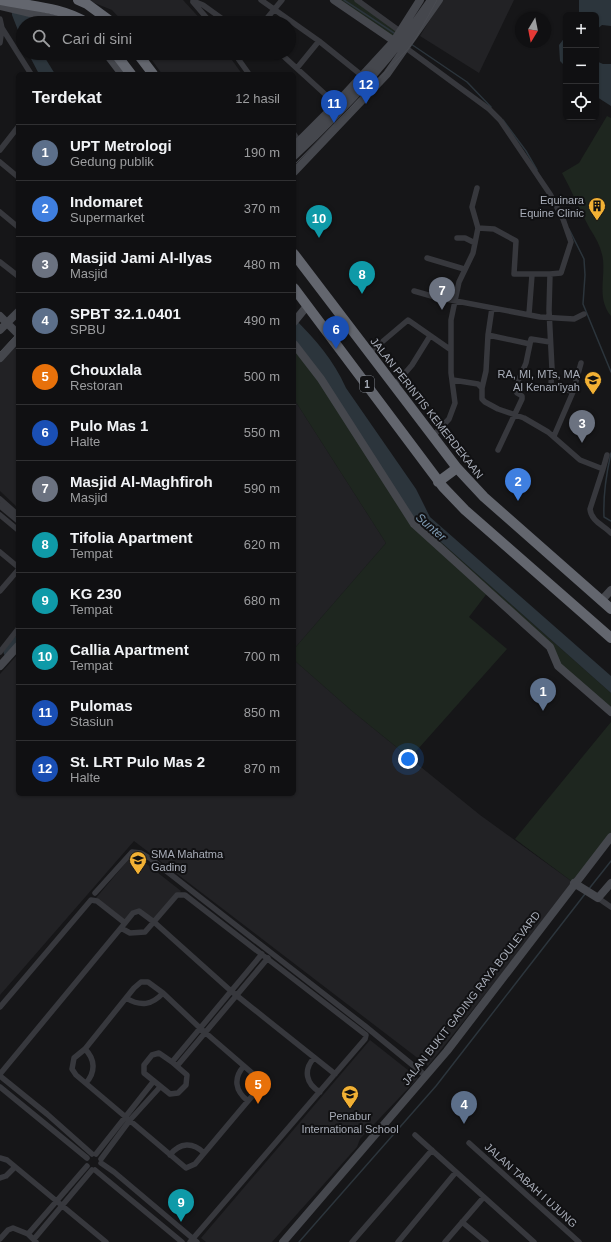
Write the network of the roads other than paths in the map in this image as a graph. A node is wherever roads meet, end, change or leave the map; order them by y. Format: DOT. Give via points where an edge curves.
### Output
graph roads {
  1 [pos="78,0"];
  2 [pos="262,0"];
  3 [pos="282,0"];
  4 [pos="334,0"];
  5 [pos="357,0"];
  6 [pos="420,0"];
  7 [pos="431,0"];
  8 [pos="439,0"];
  9 [pos="192,1"];
  10 [pos="3,4"];
  11 [pos="275,9"];
  12 [pos="34,10"];
  13 [pos="52,16"];
  14 [pos="74,16"];
  15 [pos="103,16"];
  16 [pos="205,16"];
  17 [pos="219,16"];
  18 [pos="269,16"];
  19 [pos="285,16"];
  20 [pos="0,19"];
  21 [pos="296,24"];
  22 [pos="2,28"];
  23 [pos="403,40"];
  24 [pos="319,41"];
  25 [pos="0,43"];
  26 [pos="16,50"];
  27 [pos="22,60"];
  28 [pos="111,60"];
  29 [pos="120,60"];
  30 [pos="142,60"];
  31 [pos="239,60"];
  32 [pos="288,60"];
  33 [pos="297,68"];
  34 [pos="30,72"];
  35 [pos="120,72"];
  36 [pos="129,72"];
  37 [pos="151,72"];
  38 [pos="248,72"];
  39 [pos="366,79"];
  40 [pos="338,107"];
  41 [pos="16,130"];
  42 [pos="299,141"];
  43 [pos="0,150"];
  44 [pos="296,152"];
  45 [pos="0,162"];
  46 [pos="296,170"];
  47 [pos="16,175"];
  48 [pos="477,188"];
  49 [pos="0,212"];
  50 [pos="16,225"];
  51 [pos="478,228"];
  52 [pos="457,238"];
  53 [pos="475,243"];
  54 [pos="296,257"];
  55 [pos="427,258"];
  56 [pos="0,262"];
  57 [pos="464,269"];
  58 [pos="16,274"];
  59 [pos="550,274"];
  60 [pos="532,276"];
  61 [pos="296,291"];
  62 [pos="414,291"];
  63 [pos="455,299"];
  64 [pos="307,306"];
  65 [pos="492,308"];
  66 [pos="16,314"];
  67 [pos="529,314"];
  68 [pos="584,314"];
  69 [pos="0,316"];
  70 [pos="549,318"];
  71 [pos="296,320"];
  72 [pos="8,324"];
  73 [pos="1,330"];
  74 [pos="16,332"];
  75 [pos="488,335"];
  76 [pos="430,336"];
  77 [pos="16,340"];
  78 [pos="550,342"];
  79 [pos="530,344"];
  80 [pos="296,347"];
  81 [pos="451,350"];
  82 [pos="369,353"];
  83 [pos="0,358"];
  84 [pos="581,363"];
  85 [pos="453,380"];
  86 [pos="394,386"];
  87 [pos="482,388"];
  88 [pos="573,392"];
  89 [pos="515,415"];
  90 [pos="433,436"];
  91 [pos="554,436"];
  92 [pos="498,450"];
  93 [pos="607,455"];
  94 [pos="457,468"];
  95 [pos="603,469"];
  96 [pos="438,482"];
  97 [pos="0,499"];
  98 [pos="0,506"];
  99 [pos="16,512"];
  100 [pos="0,515"];
  101 [pos="16,519"];
  102 [pos="16,528"];
  103 [pos="611,533"];
  104 [pos="0,552"];
  105 [pos="16,567"];
  106 [pos="16,571"];
  107 [pos="611,590"];
  108 [pos="0,591"];
  109 [pos="608,605"];
  110 [pos="16,632"];
  111 [pos="611,638"];
  112 [pos="16,648"];
  113 [pos="0,652"];
  114 [pos="0,666"];
  115 [pos="611,712"];
  116 [pos="611,837"];
  117 [pos="611,883"];
  118 [pos="576,885"];
  119 [pos="95,893"];
  120 [pos="595,897"];
  121 [pos="611,907"];
  122 [pos="154,922"];
  123 [pos="123,925"];
  124 [pos="262,954"];
  125 [pos="268,958"];
  126 [pos="234,993"];
  127 [pos="163,994"];
  128 [pos="126,998"];
  129 [pos="0,1007"];
  130 [pos="200,1028"];
  131 [pos="205,1032"];
  132 [pos="85,1048"];
  133 [pos="314,1058"];
  134 [pos="175,1064"];
  135 [pos="244,1066"];
  136 [pos="335,1074"];
  137 [pos="0,1075"];
  138 [pos="426,1076"];
  139 [pos="153,1082"];
  140 [pos="86,1083"];
  141 [pos="0,1087"];
  142 [pos="160,1087"];
  143 [pos="320,1092"];
  144 [pos="248,1101"];
  145 [pos="125,1116"];
  146 [pos="130,1120"];
  147 [pos="415,1134"];
  148 [pos="469,1143"];
  149 [pos="432,1150"];
  150 [pos="204,1153"];
  151 [pos="94,1154"];
  152 [pos="170,1155"];
  153 [pos="0,1158"];
  154 [pos="87,1158"];
  155 [pos="101,1161"];
  156 [pos="15,1167"];
  157 [pos="91,1169"];
  158 [pos="456,1172"];
  159 [pos="0,1178"];
  160 [pos="483,1198"];
  161 [pos="57,1200"];
  162 [pos="62,1204"];
  163 [pos="462,1222"];
  164 [pos="28,1234"];
  165 [pos="0,1239"];
  166 [pos="35,1240"];
  167 [pos="99,1240"];
  168 [pos="193,1241"];
  169 [pos="106,1242"];
  170 [pos="182,1242"];
  171 [pos="283,1242"];
  172 [pos="352,1242"];
  173 [pos="398,1242"];
  174 [pos="445,1242"];
  175 [pos="486,1242"];
  176 [pos="534,1242"];
  177 [pos="579,1242"];
  1 -- 15 [label="highway"];
  2 -- 11 [label="street"];
  3 -- 11 [label="street"];
  4 -- 23 [label="street"];
  5 -- 23 [label="street"];
  6 -- 23 [label="street"];
  7 -- 23 [label="street"];
  8 -- 23 [label="street"];
  9 -- 16 [label="street"];
  9 -- 17 [label="street"];
  10 -- 12 [label="highway"];
  11 -- 18 [label="street"];
  11 -- 19 [label="street"];
  12 -- 13 [label="street"];
  12 -- 14 [label="highway" via="60,11"];
  20 -- 22 [label="street"];
  21 -- 24 [label="street"];
  22 -- 25 [label="street"];
  22 -- 26 [label="street"];
  23 -- 39 [label="street"];
  23 -- 46 [label="street" via="387,74"];
  23 -- 59 [label="street" via="500,120 550,194 569,231 571,242 561,273"];
  24 -- 33 [label="street"];
  24 -- 39 [label="street"];
  27 -- 34 [label="street"];
  28 -- 35 [label="street"];
  29 -- 36 [label="highway"];
  30 -- 37 [label="highway"];
  31 -- 38 [label="street"];
  32 -- 33 [label="street"];
  33 -- 40 [label="street"];
  39 -- 40 [label="street"];
  40 -- 42 [label="street"];
  41 -- 43 [label="street"];
  42 -- 44 [label="street"];
  45 -- 47 [label="street"];
  48 -- 51 [label="street" via="472,207"];
  49 -- 50 [label="street"];
  51 -- 53 [label="street"];
  51 -- 60 [label="street" via="494,229 516,241 514,274"];
  52 -- 53 [label="street" via="465,238"];
  53 -- 57 [label="street" via="470,260"];
  54 -- 82 [label="highway, JALAN PERINTIS KEMERDEKAAN / 1"];
  55 -- 57 [label="street"];
  56 -- 58 [label="street"];
  57 -- 63 [label="street"];
  59 -- 60 [label="street"];
  59 -- 70 [label="street"];
  60 -- 67 [label="street"];
  61 -- 64 [label="highway, 1"];
  62 -- 63 [label="street"];
  63 -- 65 [label="street"];
  63 -- 81 [label="street" via="451,320"];
  64 -- 71 [label="street"];
  64 -- 96 [label="highway, 1"];
  65 -- 67 [label="street"];
  65 -- 75 [label="street"];
  66 -- 72 [label="street"];
  67 -- 70 [label="street"];
  68 -- 70 [label="street" via="574,319"];
  69 -- 72 [label="street"];
  70 -- 78 [label="street"];
  72 -- 73 [label="street"];
  72 -- 74 [label="street"];
  75 -- 79 [label="street"];
  75 -- 87 [label="street" via="486,371"];
  76 -- 81 [label="street"];
  76 -- 82 [label="street" via="408,320"];
  76 -- 86 [label="street"];
  77 -- 83 [label="street"];
  78 -- 79 [label="street" via="532,339"];
  78 -- 88 [label="street" via="551,384"];
  79 -- 89 [label="street" via="526,362 515,388 523,397"];
  80 -- 115 [label="street" via="321,379 414,524 550,647 558,666"];
  81 -- 85 [label="street"];
  82 -- 86 [label="highway, JALAN PERINTIS KEMERDEKAAN / 1"];
  84 -- 88 [label="street"];
  85 -- 87 [label="street" via="473,382"];
  85 -- 90 [label="street" via="455,403 452,414"];
  86 -- 90 [label="highway, JALAN PERINTIS KEMERDEKAAN / 1"];
  87 -- 89 [label="street" via="482,399 485,402"];
  88 -- 91 [label="street"];
  89 -- 91 [label="street"];
  89 -- 92 [label="street"];
  90 -- 94 [label="highway, JALAN PERINTIS KEMERDEKAAN / 1"];
  91 -- 95 [label="street" via="578,459"];
  93 -- 95 [label="street"];
  94 -- 96 [label="highway"];
  94 -- 109 [label="highway, JALAN PERINTIS KEMERDEKAAN / 1" via="484,497"];
  95 -- 103 [label="street" via="590,513 594,520"];
  96 -- 111 [label="highway, 1" via="465,510"];
  97 -- 99 [label="street"];
  98 -- 101 [label="street"];
  100 -- 102 [label="street"];
  104 -- 105 [label="street"];
  106 -- 108 [label="street"];
  107 -- 109 [label="street"];
  110 -- 113 [label="street"];
  112 -- 114 [label="street"];
  116 -- 118 [label="street, JALAN BUKIT GADING RAYA BOULEVARD"];
  117 -- 120 [label="street"];
  118 -- 120 [label="street"];
  118 -- 138 [label="street, JALAN BUKIT GADING RAYA BOULEVARD"];
  119 -- 138 [label="street" via="132,852 141,853"];
  120 -- 121 [label="street"];
  122 -- 123 [label="street" via="149,930 141,934 130,933"];
  122 -- 123 [label="street" via="139,911"];
  122 -- 124 [label="street" via="178,895 185,895"];
  122 -- 126 [label="street"];
  123 -- 129 [label="street" via="97,901 91,900"];
  123 -- 137 [label="street"];
  124 -- 125 [label="street"];
  124 -- 126 [label="street"];
  125 -- 126 [label="street"];
  125 -- 136 [label="street" via="366,1035"];
  126 -- 130 [label="street"];
  126 -- 131 [label="street"];
  126 -- 133 [label="street"];
  127 -- 128 [label="street" via="151,1003 139,1003"];
  127 -- 128 [label="street" via="148,982 141,982"];
  127 -- 130 [label="street"];
  128 -- 132 [label="street"];
  130 -- 131 [label="street"];
  130 -- 134 [label="street"];
  131 -- 134 [label="street"];
  131 -- 135 [label="street"];
  132 -- 140 [label="street" via="90,1053 94,1067"];
  132 -- 140 [label="street" via="74,1058 72,1069"];
  133 -- 136 [label="street"];
  133 -- 143 [label="street" via="308,1068 308,1080"];
  134 -- 139 [label="street" via="158,1053 152,1055 144,1065 144,1073"];
  134 -- 142 [label="street" via="187,1075 186,1085 174,1094"];
  135 -- 144 [label="street" via="236,1084 238,1091"];
  135 -- 144 [label="street" via="259,1079 258,1089"];
  136 -- 143 [label="street"];
  137 -- 151 [label="street"];
  138 -- 171 [label="street, JALAN BUKIT GADING RAYA BOULEVARD"];
  139 -- 142 [label="street"];
  139 -- 145 [label="street"];
  140 -- 145 [label="street"];
  141 -- 154 [label="street"];
  142 -- 146 [label="street"];
  143 -- 168 [label="street"];
  144 -- 150 [label="street"];
  145 -- 146 [label="street"];
  145 -- 151 [label="street"];
  146 -- 152 [label="street"];
  146 -- 155 [label="street"];
  147 -- 149 [label="street"];
  148 -- 177 [label="street, JALAN TABAH I UJUNG"];
  149 -- 158 [label="street"];
  149 -- 172 [label="street"];
  150 -- 152 [label="street" via="199,1148 185,1144"];
  150 -- 152 [label="street" via="195,1164 186,1168"];
  151 -- 154 [label="street"];
  151 -- 155 [label="street"];
  153 -- 156 [label="street"];
  154 -- 157 [label="street"];
  155 -- 157 [label="street"];
  155 -- 168 [label="street"];
  156 -- 159 [label="street"];
  156 -- 161 [label="street"];
  157 -- 161 [label="street"];
  157 -- 162 [label="street"];
  157 -- 170 [label="street"];
  158 -- 160 [label="street"];
  158 -- 173 [label="street"];
  160 -- 163 [label="street"];
  160 -- 176 [label="street"];
  161 -- 162 [label="street"];
  161 -- 164 [label="street"];
  162 -- 166 [label="street"];
  162 -- 167 [label="street"];
  163 -- 174 [label="street"];
  163 -- 175 [label="street"];
  164 -- 165 [label="street" via="13,1228"];
  164 -- 166 [label="street"];
  167 -- 169 [label="street"];
}
